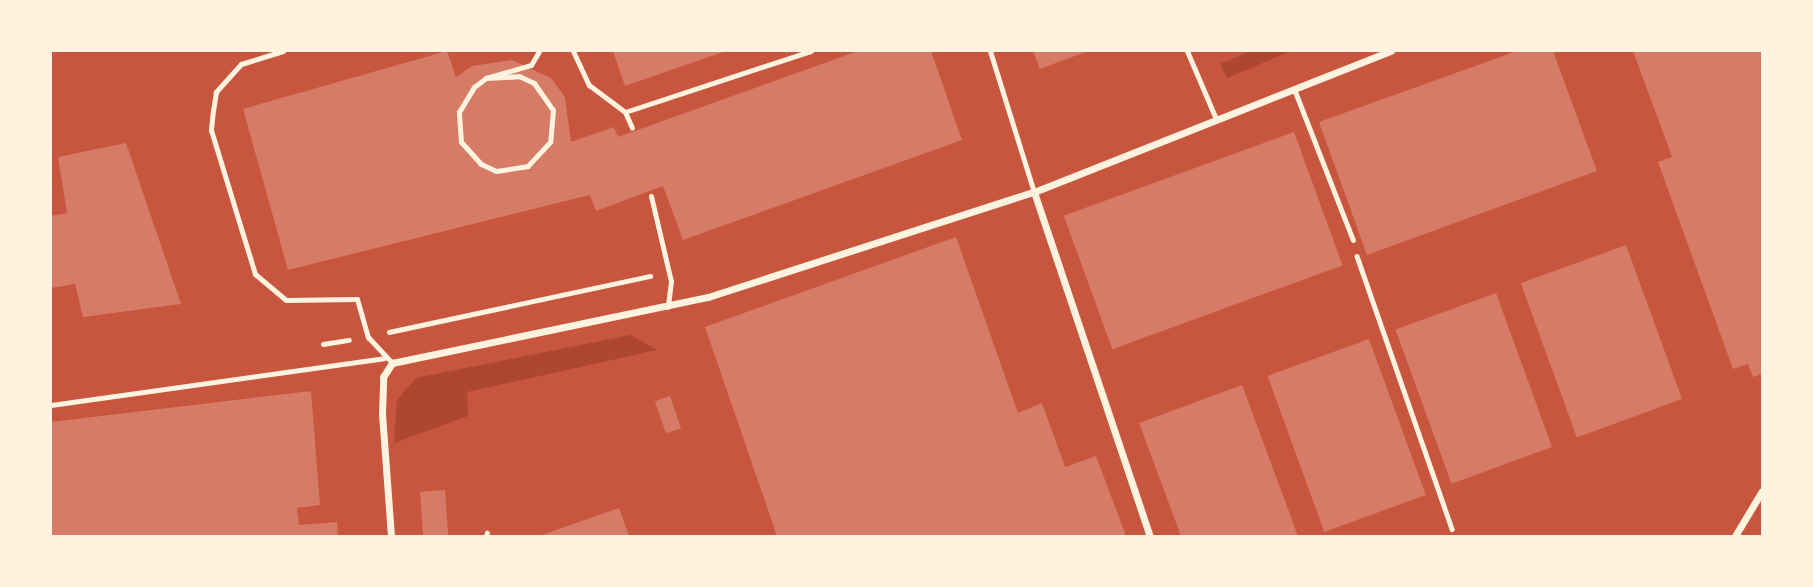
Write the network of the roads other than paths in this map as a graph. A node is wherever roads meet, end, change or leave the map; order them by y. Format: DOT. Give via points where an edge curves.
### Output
graph roads {
  1 [pos="283,51"];
  2 [pos="539,51"];
  3 [pos="573,51"];
  4 [pos="811,51"];
  5 [pos="990,51"];
  6 [pos="1187,51"];
  7 [pos="1391,51"];
  8 [pos="486,78"];
  9 [pos="1294,89"];
  10 [pos="625,112"];
  11 [pos="1216,119"];
  12 [pos="632,128"];
  13 [pos="1034,192"];
  14 [pos="651,196"];
  15 [pos="1353,240"];
  16 [pos="668,307"];
  17 [pos="388,361"];
  18 [pos="51,405"];
  19 [pos="1762,491"];
  20 [pos="391,536"];
  21 [pos="1150,536"];
  22 [pos="1735,536"];
  1 -- 17 [label="lane" via="241,64 227,76 216,92 211,130 255,274 286,300 357,299 368,337"];
  2 -- 8 [label="lane" via="531,65"];
  3 -- 10 [label="lane" via="589,85"];
  4 -- 10 [label="lane"];
  5 -- 13 [label="lane"];
  6 -- 11 [label="lane"];
  7 -- 9 [label="street"];
  8 -- 8 [label="lane" via="461,105 461,142 481,164 496,171 528,166 550,142 549,102 519,76"];
  9 -- 11 [label="street"];
  9 -- 15 [label="lane"];
  10 -- 12 [label="lane"];
  11 -- 13 [label="street"];
  13 -- 16 [label="street"];
  13 -- 21 [label="street"];
  14 -- 16 [label="lane" via="671,281"];
  16 -- 17 [label="street"];
  17 -- 18 [label="lane"];
  17 -- 20 [label="street" via="383,401"];
  19 -- 22 [label="street"];
}
